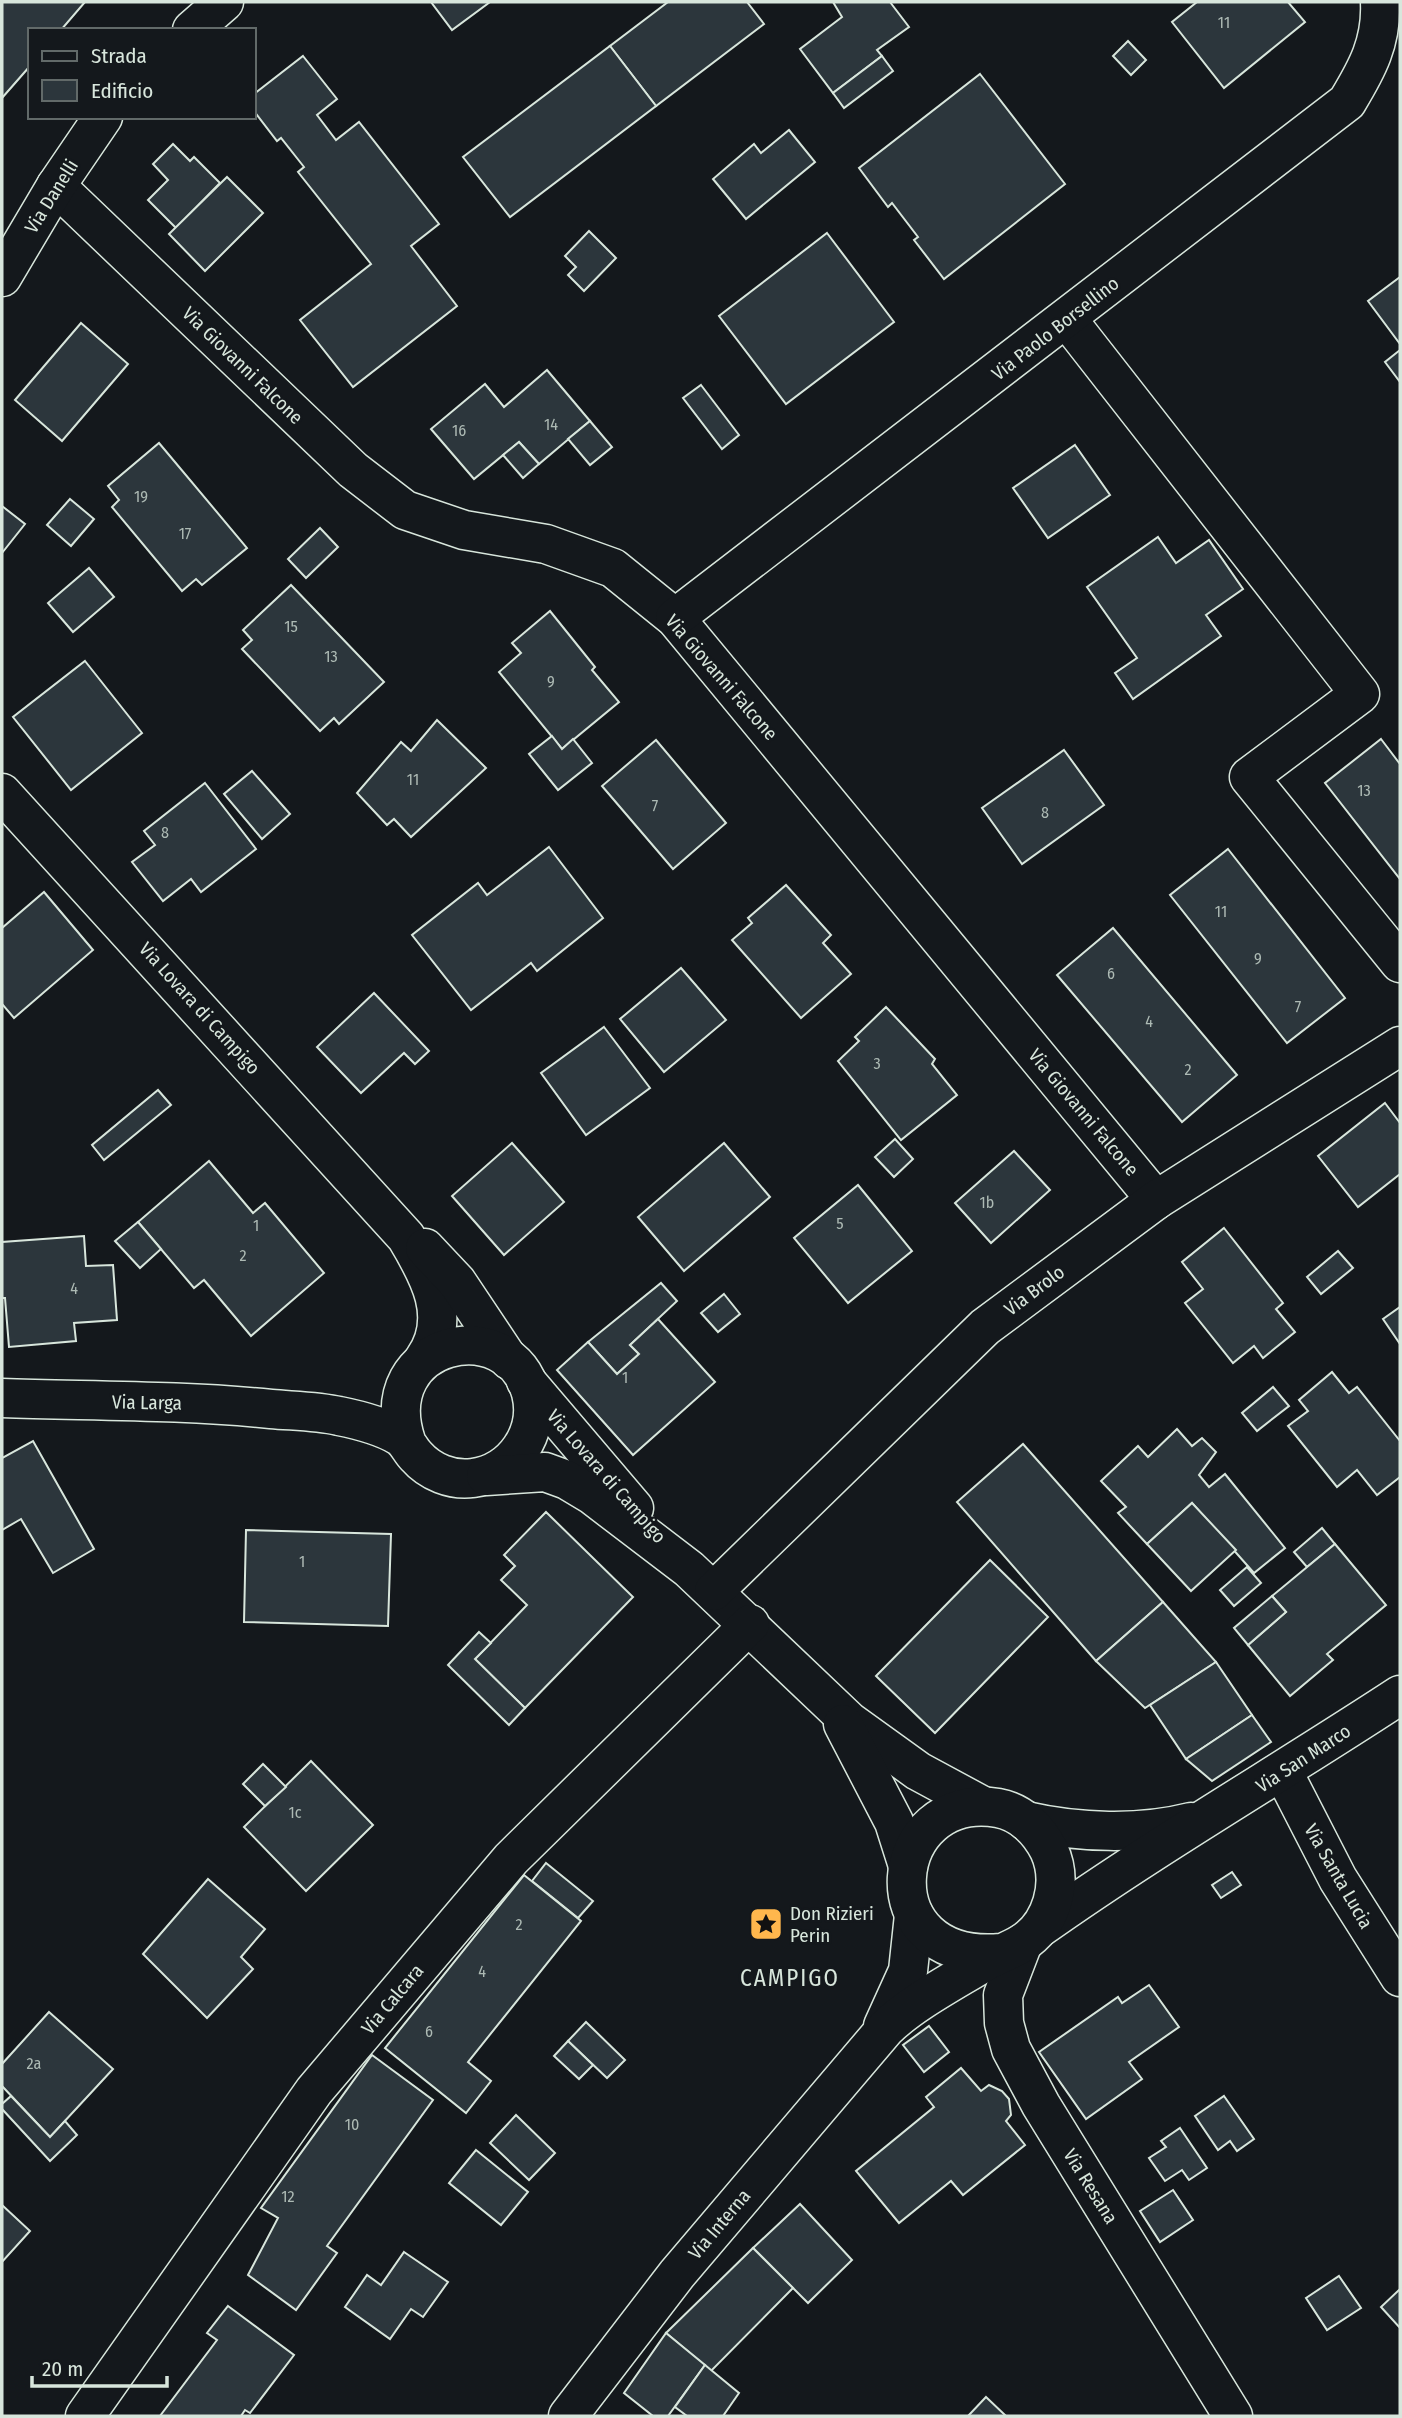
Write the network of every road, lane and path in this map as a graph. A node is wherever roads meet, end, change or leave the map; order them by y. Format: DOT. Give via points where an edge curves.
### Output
graph roads {
  1 [pos="225,2"];
  2 [pos="1380,2"];
  3 [pos="193,28"];
  4 [pos="102,119"];
  5 [pos="56,186"];
  6 [pos="2,277"];
  7 [pos="1067,319"];
  8 [pos="675,618"];
  9 [pos="2,793"];
  10 [pos="1400,962"];
  11 [pos="1400,1046"];
  12 [pos="1156,1200"];
  13 [pos="396,1225"];
  14 [pos="416,1369"];
  15 [pos="518,1371"];
  16 [pos="2,1398"];
  17 [pos="292,1410"];
  18 [pos="406,1441"];
  19 [pos="486,1476"];
  20 [pos="701,1580"];
  21 [pos="750,1624"];
  22 [pos="1400,1695"];
  23 [pos="833,1707"];
  24 [pos="1283,1772"];
  25 [pos="981,1805"];
  26 [pos="1203,1818"];
  27 [pos="1026,1821"];
  28 [pos="908,1866"];
  29 [pos="922,1925"];
  30 [pos="1022,1941"];
  31 [pos="1400,1977"];
  32 [pos="960,1979"];
  33 [pos="877,2037"];
  34 [pos="1012,2049"];
  35 [pos="85,2416"];
  36 [pos="569,2416"];
  37 [pos="1233,2416"];
  1 -- 3 [label="street"];
  2 -- 7 [label="street, Via Paolo Borsellino" via="1381,23 1372,61 1347,102"];
  4 -- 5 [label="street, Via Danelli"];
  5 -- 6 [label="street, Via Danelli"];
  5 -- 8 [label="street, Via Giovanni Falcone" via="353,470 405,510 464,530 546,544 612,568"];
  7 -- 8 [label="street, Via Paolo Borsellino"];
  7 -- 10 [label="street" via="1360,694 1248,777"];
  8 -- 12 [label="street, Via Giovanni Falcone"];
  9 -- 13 [label="street, Via Lovara di Campigo"];
  11 -- 12 [label="street, Via Brolo"];
  12 -- 20 [label="street, Via Brolo" via="985,1327"];
  13 -- 14 [label="street, Via Lovara di Campigo" via="416,1254 436,1299 436,1338"];
  13 -- 15 [label="street, Via Lovara di Campigo" via="446,1268"];
  14 -- 15 [label="street" via="448,1348 474,1345"];
  14 -- 17 [label="street, Via Larga" via="356,1401"];
  14 -- 18 [label="street" via="399,1410"];
  15 -- 19 [label="street" via="533,1406 530,1432 514,1459"];
  15 -- 20 [label="street, Via Lovara di Campigo" via="645,1522"];
  16 -- 17 [label="street, Via Larga"];
  17 -- 18 [label="street, Via Larga" via="357,1420"];
  18 -- 19 [label="street" via="426,1466 440,1474 471,1479"];
  19 -- 20 [label="street, Via Lovara di Campigo" via="523,1471 559,1476 592,1495"];
  20 -- 21 [label="street, Via Lovara di Campigo"];
  21 -- 23 [label="street, Via Lovara di Campigo"];
  21 -- 35 [label="street, Via Calcara" via="511,1859 314,2091"];
  22 -- 24 [label="street, Via San Marco"];
  23 -- 25 [label="street, Via Lovara di Campigo" via="918,1771"];
  23 -- 28 [label="street, Via Lovara di Campigo" via="888,1809"];
  24 -- 26 [label="street, Via San Marco"];
  24 -- 31 [label="street, Via Santa Lucia" via="1338,1879"];
  25 -- 27 [label="street" via="1005,1809"];
  25 -- 28 [label="street" via="934,1822 917,1842"];
  26 -- 27 [label="street, Via San Marco" via="1152,1828 1095,1829"];
  26 -- 30 [label="street, Via San Marco"];
  27 -- 30 [label="street" via="1043,1838 1056,1882 1052,1906"];
  28 -- 29 [label="street" via="907,1891"];
  29 -- 30 [label="street" via="951,1950 976,1955"];
  29 -- 32 [label="street"];
  29 -- 33 [label="street, Via Interna" via="908,1971"];
  30 -- 32 [label="street, Via Interna"];
  30 -- 34 [label="street, Via Resana" via="1003,1995 1004,2023"];
  32 -- 33 [label="street, Via Interna" via="909,2009"];
  32 -- 34 [label="street"];
  33 -- 36 [label="street, Via Interna" via="677,2274"];
  34 -- 37 [label="street, Via Resana" via="1041,2105"];
}
